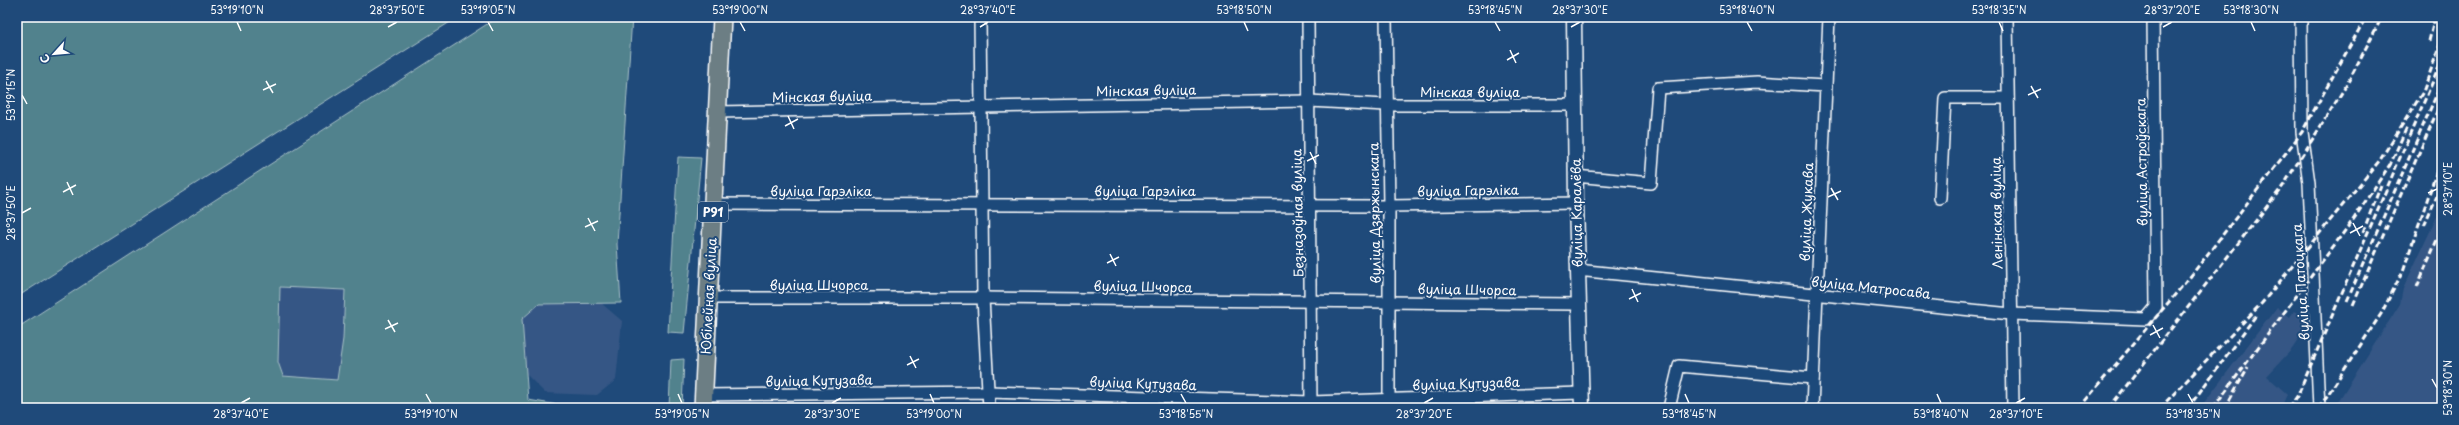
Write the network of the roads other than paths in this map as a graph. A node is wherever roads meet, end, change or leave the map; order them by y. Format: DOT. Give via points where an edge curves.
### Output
graph roads {
  1 [pos="722,17"];
  2 [pos="980,17"];
  3 [pos="1308,17"];
  4 [pos="1386,17"];
  5 [pos="1574,17"];
  6 [pos="1829,17"];
  7 [pos="2006,17"];
  8 [pos="2153,17"];
  9 [pos="2301,17"];
  10 [pos="1825,86"];
  11 [pos="2008,98"];
  12 [pos="1309,101"];
  13 [pos="1386,105"];
  14 [pos="1574,105"];
  15 [pos="979,106"];
  16 [pos="718,112"];
  17 [pos="1576,176"];
  18 [pos="1940,198"];
  19 [pos="982,203"];
  20 [pos="1576,203"];
  21 [pos="714,204"];
  22 [pos="1310,206"];
  23 [pos="1389,206"];
  24 [pos="1577,270"];
  25 [pos="1817,296"];
  26 [pos="708,298"];
  27 [pos="983,298"];
  28 [pos="1390,302"];
  29 [pos="1312,303"];
  30 [pos="1579,304"];
  31 [pos="2156,307"];
  32 [pos="2011,314"];
  33 [pos="1813,378"];
  34 [pos="989,392"];
  35 [pos="1582,393"];
  36 [pos="704,401"];
  37 [pos="1389,404"];
  38 [pos="1311,405"];
  39 [pos="989,408"];
  40 [pos="1582,408"];
  41 [pos="1670,408"];
  42 [pos="1812,408"];
  43 [pos="2013,408"];
  44 [pos="2319,408"];
  1 -- 16 [label="main road, Юбілейная вуліца / Р91"];
  2 -- 15 [label="street"];
  3 -- 12 [label="street, Безназоўная вуліца"];
  4 -- 13 [label="street, вуліца Дзяржынскага"];
  5 -- 14 [label="street, вуліца Каралёва"];
  6 -- 10 [label="street, вуліца Жукава"];
  7 -- 11 [label="street, Ленінская вуліца"];
  8 -- 31 [label="street, вуліца Астроўскага"];
  9 -- 44 [label="street, вуліца Патоцкага" via="2302,132 2318,348"];
  10 -- 17 [label="street" via="1757,82 1658,88 1651,182"];
  10 -- 25 [label="street, вуліца Жукава"];
  11 -- 18 [label="street" via="1945,98"];
  11 -- 32 [label="street, Ленінская вуліца"];
  12 -- 13 [label="street, Мінская вуліца"];
  12 -- 15 [label="street, Мінская вуліца"];
  12 -- 22 [label="street, Безназоўная вуліца"];
  13 -- 14 [label="street, Мінская вуліца"];
  13 -- 23 [label="street, вуліца Дзяржынскага"];
  14 -- 17 [label="street, вуліца Каралёва"];
  15 -- 16 [label="street, Мінская вуліца"];
  15 -- 19 [label="street"];
  16 -- 21 [label="main road, Юбілейная вуліца / Р91"];
  17 -- 20 [label="street, вуліца Каралёва"];
  19 -- 21 [label="street, вуліца Гарэліка"];
  19 -- 22 [label="street, вуліца Гарэліка"];
  19 -- 27 [label="street"];
  20 -- 23 [label="street, вуліца Гарэліка"];
  20 -- 24 [label="street, вуліца Каралёва"];
  21 -- 26 [label="main road, Юбілейная вуліца / Р91"];
  22 -- 23 [label="street, вуліца Гарэліка"];
  22 -- 29 [label="street, Безназоўная вуліца"];
  23 -- 28 [label="street, вуліца Дзяржынскага"];
  24 -- 25 [label="street, вуліца Матросава"];
  24 -- 30 [label="street, вуліца Каралёва"];
  25 -- 32 [label="street, вуліца Матросава"];
  25 -- 33 [label="street, вуліца Жукава"];
  26 -- 27 [label="street, вуліца Шчорса"];
  26 -- 36 [label="main road, Юбілейная вуліца / Р91"];
  27 -- 29 [label="street, вуліца Шчорса"];
  27 -- 34 [label="street"];
  28 -- 29 [label="street, вуліца Шчорса"];
  28 -- 30 [label="street, вуліца Шчорса"];
  28 -- 37 [label="street, вуліца Дзяржынскага"];
  29 -- 38 [label="street, Безназоўная вуліца"];
  30 -- 35 [label="street, вуліца Каралёва"];
  31 -- 32 [label="street, вуліца Матросава" via="2146,319"];
  32 -- 43 [label="street, Ленінская вуліца"];
  33 -- 41 [label="street" via="1679,366"];
  33 -- 42 [label="street, вуліца Жукава"];
  34 -- 36 [label="street, вуліца Кутузава"];
  34 -- 38 [label="street, вуліца Кутузава"];
  34 -- 39 [label="street"];
  35 -- 37 [label="street, вуліца Кутузава"];
  35 -- 40 [label="street, вуліца Каралёва"];
  37 -- 38 [label="street, вуліца Кутузава"];
}
